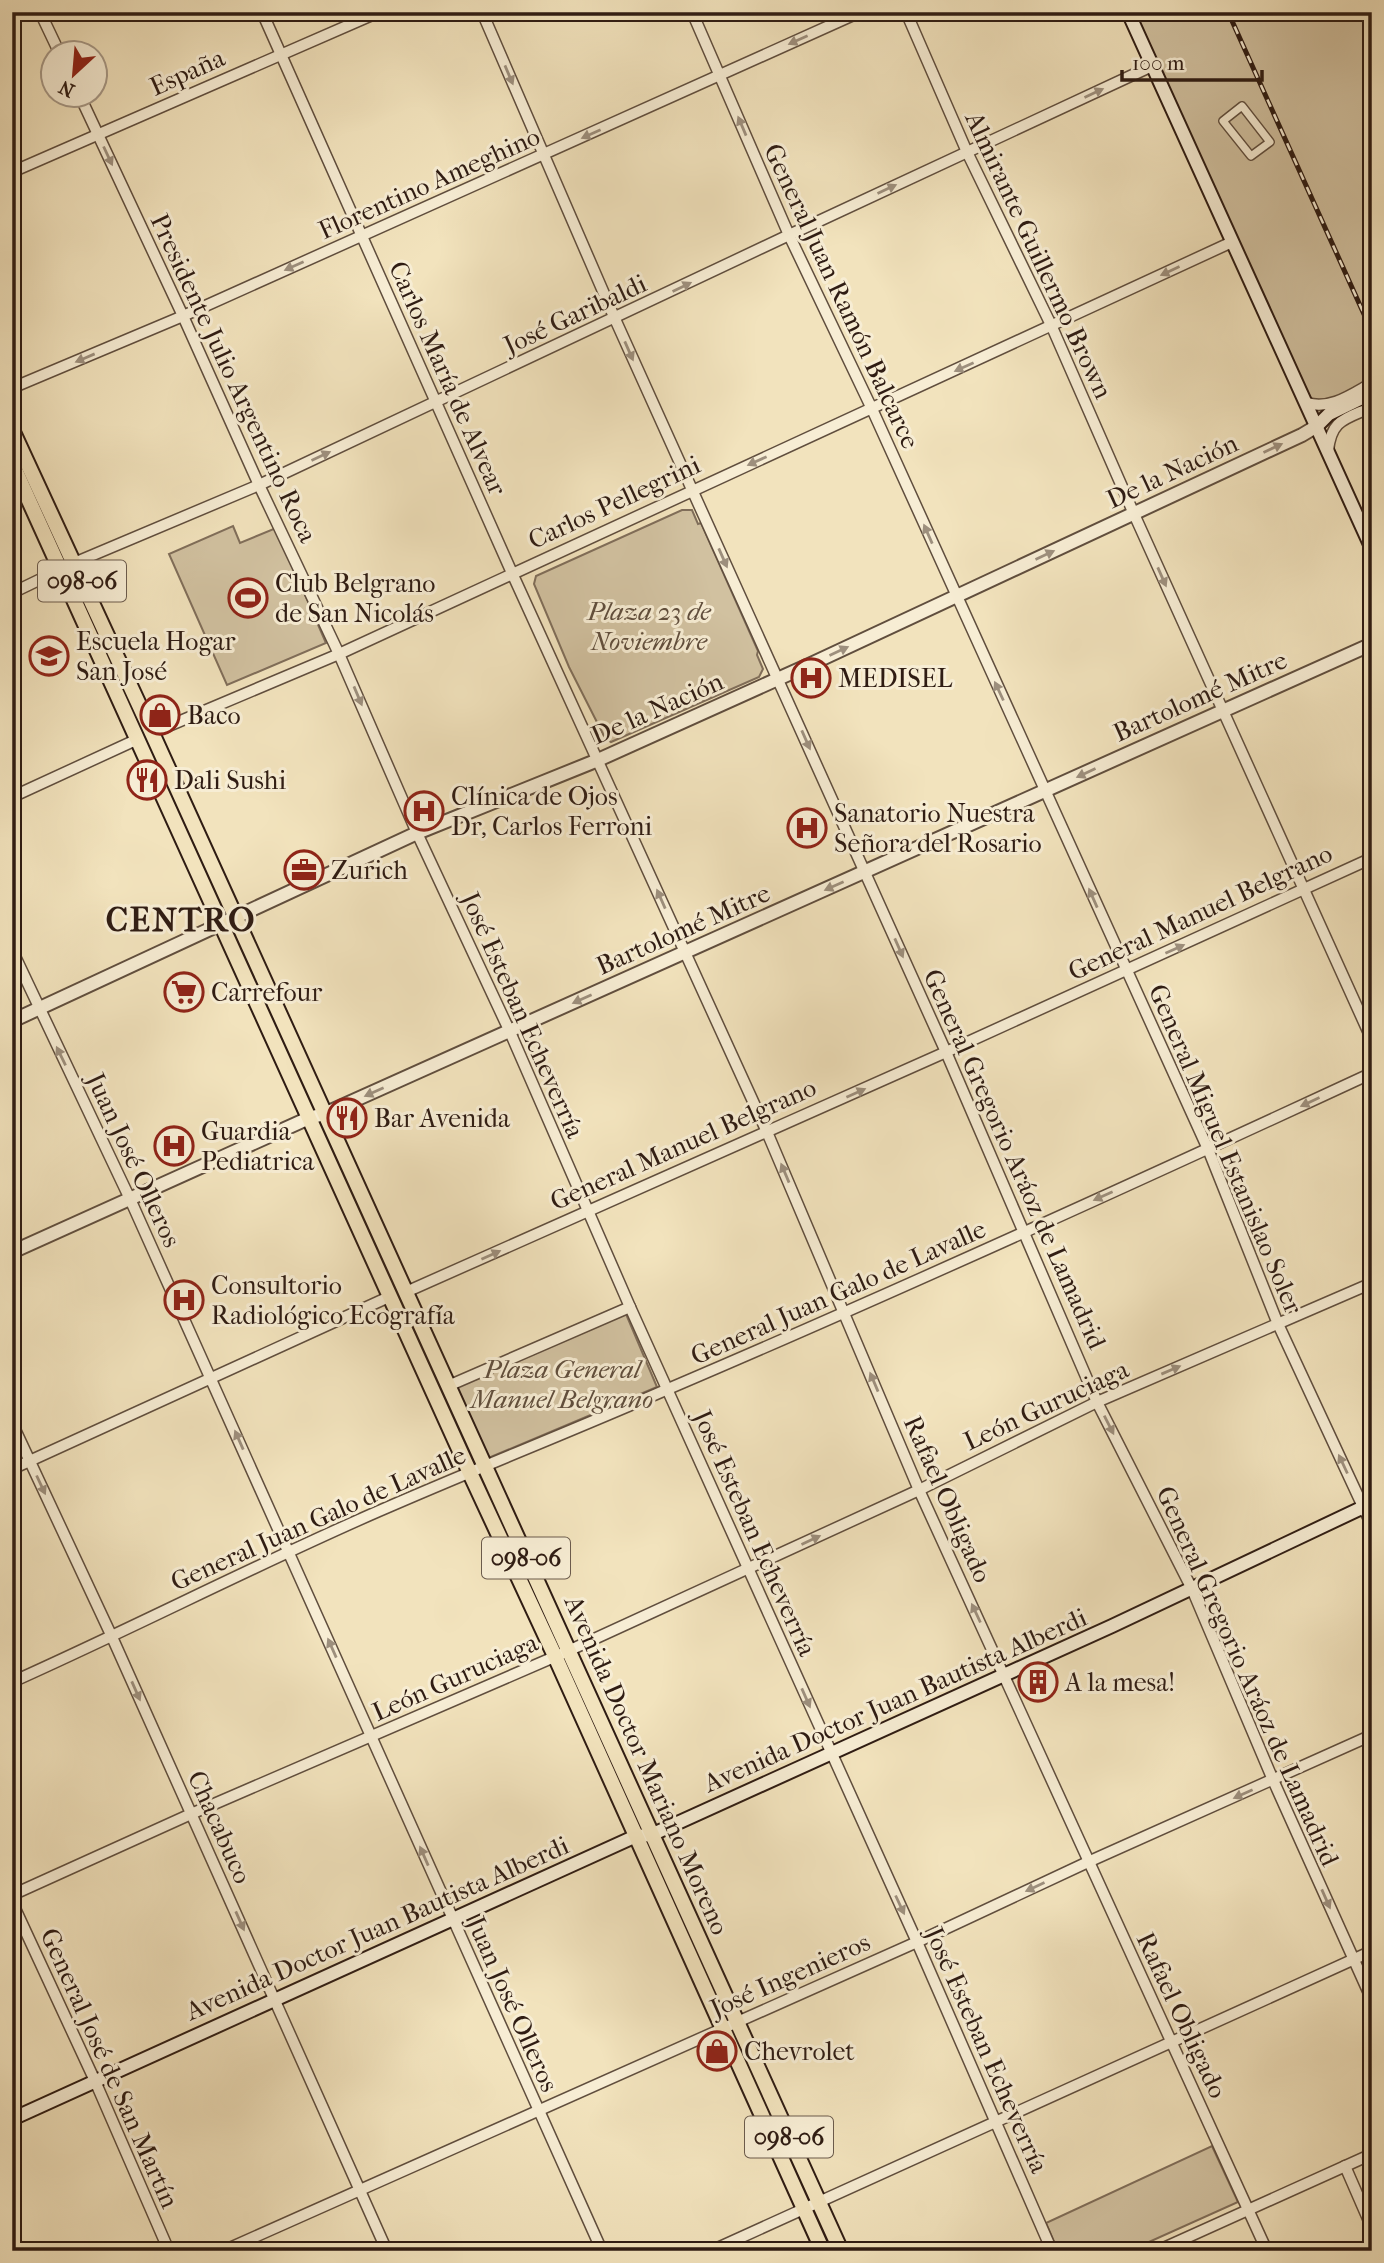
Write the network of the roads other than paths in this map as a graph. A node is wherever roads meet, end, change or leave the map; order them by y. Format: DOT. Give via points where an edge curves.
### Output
graph roads {
  1 [pos="40,12"];
  2 [pos="261,12"];
  3 [pos="379,12"];
  4 [pos="482,12"];
  5 [pos="692,12"];
  6 [pos="860,12"];
  7 [pos="906,12"];
  8 [pos="1128,12"];
  9 [pos="52,38"];
  10 [pos="281,54"];
  11 [pos="1152,66"];
  12 [pos="720,76"];
  13 [pos="1242,106"];
  14 [pos="86,108"];
  15 [pos="98,134"];
  16 [pos="967,152"];
  17 [pos="543,155"];
  18 [pos="12,172"];
  19 [pos="789,234"];
  20 [pos="360,236"];
  21 [pos="1232,242"];
  22 [pos="183,316"];
  23 [pos="615,319"];
  24 [pos="1052,327"];
  25 [pos="1372,383"];
  26 [pos="12,388"];
  27 [pos="1372,393"];
  28 [pos="436,402"];
  29 [pos="1307,403"];
  30 [pos="1372,407"];
  31 [pos="872,409"];
  32 [pos="1317,426"];
  33 [pos="12,430"];
  34 [pos="1328,452"];
  35 [pos="12,463"];
  36 [pos="259,485"];
  37 [pos="693,490"];
  38 [pos="1134,514"];
  39 [pos="1372,549"];
  40 [pos="67,567"];
  41 [pos="512,573"];
  42 [pos="12,593"];
  43 [pos="956,596"];
  44 [pos="1372,644"];
  45 [pos="339,654"];
  46 [pos="778,678"];
  47 [pos="1223,711"];
  48 [pos="152,733"];
  49 [pos="138,739"];
  50 [pos="598,760"];
  51 [pos="1046,792"];
  52 [pos="12,797"];
  53 [pos="417,833"];
  54 [pos="1372,858"];
  55 [pos="866,873"];
  56 [pos="1305,890"];
  57 [pos="236,918"];
  58 [pos="221,924"];
  59 [pos="12,950"];
  60 [pos="686,953"];
  61 [pos="1126,971"];
  62 [pos="38,1009"];
  63 [pos="12,1021"];
  64 [pos="510,1032"];
  65 [pos="1372,1040"];
  66 [pos="946,1052"];
  67 [pos="1372,1073"];
  68 [pos="324,1114"];
  69 [pos="309,1118"];
  70 [pos="767,1132"];
  71 [pos="1208,1149"];
  72 [pos="130,1199"];
  73 [pos="588,1212"];
  74 [pos="1025,1232"];
  75 [pos="12,1252"];
  76 [pos="1372,1283"];
  77 [pos="407,1292"];
  78 [pos="391,1296"];
  79 [pos="630,1307"];
  80 [pos="845,1312"];
  81 [pos="1278,1324"];
  82 [pos="211,1379"];
  83 [pos="448,1386"];
  84 [pos="667,1390"];
  85 [pos="1097,1402"];
  86 [pos="12,1423"];
  87 [pos="30,1462"];
  88 [pos="12,1469"];
  89 [pos="477,1469"];
  90 [pos="919,1490"];
  91 [pos="1367,1505"];
  92 [pos="1372,1526"];
  93 [pos="289,1552"];
  94 [pos="749,1569"];
  95 [pos="1192,1589"];
  96 [pos="112,1637"];
  97 [pos="562,1653"];
  98 [pos="1004,1675"];
  99 [pos="12,1682"];
  100 [pos="1372,1735"];
  101 [pos="371,1737"];
  102 [pos="831,1753"];
  103 [pos="1273,1780"];
  104 [pos="191,1814"];
  105 [pos="651,1835"];
  106 [pos="635,1836"];
  107 [pos="1088,1862"];
  108 [pos="12,1895"];
  109 [pos="12,1902"];
  110 [pos="452,1918"];
  111 [pos="917,1942"];
  112 [pos="1372,1951"];
  113 [pos="1352,1960"];
  114 [pos="275,2000"];
  115 [pos="1372,2000"];
  116 [pos="737,2023"];
  117 [pos="722,2028"];
  118 [pos="1172,2040"];
  119 [pos="95,2081"];
  120 [pos="537,2109"];
  121 [pos="12,2119"];
  122 [pos="995,2121"];
  123 [pos="1372,2154"];
  124 [pos="1345,2166"];
  125 [pos="359,2189"];
  126 [pos="819,2204"];
  127 [pos="1248,2209"];
  128 [pos="803,2210"];
  129 [pos="1372,2228"];
  130 [pos="169,2251"];
  131 [pos="223,2251"];
  132 [pos="387,2251"];
  133 [pos="602,2251"];
  134 [pos="711,2251"];
  135 [pos="823,2251"];
  136 [pos="841,2251"];
  137 [pos="1052,2251"];
  138 [pos="1157,2251"];
  139 [pos="1267,2251"];
  1 -- 9 [label="street"];
  2 -- 10 [label="street, Carlos María de Alvear"];
  3 -- 10 [label="street, España"];
  4 -- 17 [label="street, General Gregorio Aráoz de Lamadrid, one-way"];
  5 -- 12 [label="street, General Juan Ramón Balcarce"];
  6 -- 12 [label="street, Florentino Ameghino, one-way"];
  7 -- 16 [label="street, Almirante Guillermo Brown"];
  8 -- 11 [label="street"];
  10 -- 15 [label="street, España"];
  10 -- 20 [label="street, Carlos María de Alvear"];
  16 -- 11 [label="street, José Garibaldi, one-way"];
  11 -- 21 [label="street"];
  12 -- 17 [label="street, Florentino Ameghino, one-way"];
  19 -- 12 [label="street, General Juan Ramón Balcarce, one-way"];
  13 -- 13 [label="street" via="1223,121 1251,156 1270,142"];
  14 -- 15 [label="street, Presidente Julio Argentino Roca"];
  15 -- 18 [label="street, España"];
  15 -- 22 [label="street, Presidente Julio Argentino Roca, one-way"];
  19 -- 16 [label="street, José Garibaldi, one-way"];
  16 -- 24 [label="street, Almirante Guillermo Brown"];
  17 -- 20 [label="street, Florentino Ameghino"];
  17 -- 23 [label="street, General Gregorio Aráoz de Lamadrid"];
  23 -- 19 [label="street, José Garibaldi, one-way"];
  19 -- 31 [label="street, General Juan Ramón Balcarce"];
  20 -- 22 [label="street, Florentino Ameghino, one-way"];
  20 -- 28 [label="street, Carlos María de Alvear"];
  21 -- 24 [label="street, Carlos Pellegrini, one-way"];
  21 -- 29 [label="street"];
  22 -- 26 [label="street, Florentino Ameghino, one-way"];
  22 -- 36 [label="street, Presidente Julio Argentino Roca"];
  23 -- 28 [label="street, José Garibaldi"];
  23 -- 37 [label="street, General Gregorio Aráoz de Lamadrid, one-way"];
  24 -- 31 [label="street, Carlos Pellegrini, one-way"];
  24 -- 38 [label="street, Almirante Guillermo Brown"];
  25 -- 29 [label="street" via="1334,403"];
  27 -- 32 [label="street, De la Nación" via="1329,414"];
  36 -- 28 [label="street, José Garibaldi, one-way"];
  28 -- 41 [label="street, Carlos María de Alvear"];
  29 -- 32 [label="street"];
  30 -- 34 [label="street" via="1333,428"];
  31 -- 37 [label="street, Carlos Pellegrini, one-way"];
  43 -- 31 [label="street, General Juan Ramón Balcarce, one-way"];
  32 -- 34 [label="street"];
  38 -- 32 [label="street, De la Nación, one-way"];
  33 -- 40 [label="main road, 098-06"];
  34 -- 39 [label="street"];
  35 -- 40 [label="main road, 098-06"];
  36 -- 40 [label="street, José Garibaldi"];
  36 -- 45 [label="street, Presidente Julio Argentino Roca"];
  37 -- 41 [label="street, Carlos Pellegrini"];
  37 -- 46 [label="street, General Gregorio Aráoz de Lamadrid, one-way"];
  43 -- 38 [label="street, De la Nación, one-way"];
  38 -- 47 [label="street, Almirante Guillermo Brown, one-way"];
  40 -- 42 [label="street, José Garibaldi"];
  40 -- 48 [label="main road, 098-06"];
  40 -- 49 [label="main road, 098-06"];
  41 -- 45 [label="street, Carlos Pellegrini"];
  41 -- 50 [label="street, Carlos María de Alvear"];
  46 -- 43 [label="street, De la Nación, one-way"];
  51 -- 43 [label="street, General Miguel Estanislao Soler, one-way"];
  44 -- 47 [label="street, Bartolomé Mitre"];
  45 -- 48 [label="street, Carlos Pellegrini"];
  45 -- 53 [label="street, Presidente Julio Argentino Roca, one-way"];
  46 -- 50 [label="street, De la Nación"];
  46 -- 55 [label="street, General Gregorio Aráoz de Lamadrid, one-way"];
  47 -- 51 [label="street, Bartolomé Mitre, one-way"];
  47 -- 56 [label="street, Almirante Guillermo Brown"];
  48 -- 49 [label="street, Carlos Pellegrini"];
  48 -- 57 [label="main road, 098-06"];
  49 -- 52 [label="street, Carlos Pellegrini"];
  49 -- 58 [label="main road, 098-06"];
  50 -- 53 [label="street, De la Nación"];
  60 -- 50 [label="street, Rafael Obligado, one-way"];
  51 -- 55 [label="street, Bartolomé Mitre"];
  61 -- 51 [label="street, General Miguel Estanislao Soler, one-way"];
  53 -- 57 [label="street, De la Nación"];
  53 -- 64 [label="street, José Esteban Echeverría"];
  54 -- 56 [label="street, General Manuel Belgrano"];
  55 -- 60 [label="street, Bartolomé Mitre, one-way"];
  55 -- 66 [label="street, General Gregorio Aráoz de Lamadrid, one-way"];
  61 -- 56 [label="street, General Manuel Belgrano, one-way"];
  56 -- 65 [label="street, Almirante Guillermo Brown"];
  57 -- 58 [label="street, De la Nación"];
  57 -- 68 [label="main road, Avenida Doctor Mariano Moreno / 098-06"];
  58 -- 62 [label="street, De la Nación"];
  58 -- 69 [label="main road, Avenida Doctor Mariano Moreno / 098-06"];
  59 -- 62 [label="street, Juan José Olleros"];
  60 -- 64 [label="street, Bartolomé Mitre, one-way"];
  60 -- 70 [label="street, Rafael Obligado"];
  61 -- 66 [label="street, General Manuel Belgrano"];
  61 -- 71 [label="street, General Miguel Estanislao Soler"];
  62 -- 63 [label="street, De la Nación"];
  72 -- 62 [label="street, Juan José Olleros, one-way"];
  64 -- 68 [label="street, Bartolomé Mitre, one-way"];
  64 -- 73 [label="street, José Esteban Echeverría"];
  70 -- 66 [label="street, General Manuel Belgrano, one-way"];
  66 -- 74 [label="street, General Gregorio Aráoz de Lamadrid"];
  67 -- 71 [label="street, General Juan Galo de Lavalle, one-way"];
  68 -- 69 [label="street, Bartolomé Mitre"];
  68 -- 77 [label="main road, Avenida Doctor Mariano Moreno / 098-06"];
  69 -- 72 [label="street, Bartolomé Mitre"];
  69 -- 78 [label="main road, Avenida Doctor Mariano Moreno / 098-06"];
  70 -- 73 [label="street, General Manuel Belgrano"];
  80 -- 70 [label="street, Rafael Obligado, one-way"];
  71 -- 74 [label="street, General Juan Galo de Lavalle, one-way"];
  71 -- 81 [label="street, General Miguel Estanislao Soler"];
  72 -- 75 [label="street, Bartolomé Mitre"];
  72 -- 82 [label="street, Juan José Olleros"];
  77 -- 73 [label="street, General Manuel Belgrano, one-way"];
  73 -- 79 [label="street, José Esteban Echeverría"];
  74 -- 80 [label="street, General Juan Galo de Lavalle"];
  74 -- 85 [label="street, General Gregorio Aráoz de Lamadrid"];
  76 -- 81 [label="street, León Guruciaga"];
  77 -- 78 [label="street, General Manuel Belgrano"];
  77 -- 83 [label="main road, Avenida Doctor Mariano Moreno / 098-06"];
  78 -- 82 [label="street, General Manuel Belgrano"];
  78 -- 89 [label="main road, Avenida Doctor Mariano Moreno / 098-06"];
  79 -- 83 [label="street"];
  79 -- 84 [label="street, José Esteban Echeverría"];
  80 -- 84 [label="street, General Juan Galo de Lavalle"];
  90 -- 80 [label="street, Rafael Obligado, one-way"];
  85 -- 81 [label="street, León Guruciaga, one-way"];
  91 -- 81 [label="street, General Miguel Estanislao Soler, one-way"];
  82 -- 87 [label="street, General Manuel Belgrano"];
  93 -- 82 [label="street, Juan José Olleros, one-way"];
  83 -- 89 [label="main road, Avenida Doctor Mariano Moreno / 098-06"];
  84 -- 89 [label="street, General Juan Galo de Lavalle"];
  84 -- 94 [label="street, José Esteban Echeverría"];
  85 -- 90 [label="street, León Guruciaga"];
  85 -- 95 [label="street, General Gregorio Aráoz de Lamadrid, one-way"];
  86 -- 87 [label="street, Chacabuco"];
  87 -- 88 [label="street, General Manuel Belgrano"];
  87 -- 96 [label="street, Chacabuco, one-way"];
  89 -- 93 [label="street, General Juan Galo de Lavalle"];
  89 -- 97 [label="main road, Avenida Doctor Mariano Moreno / 098-06"];
  94 -- 90 [label="street, León Guruciaga, one-way"];
  98 -- 90 [label="street, Rafael Obligado, one-way"];
  91 -- 92 [label="street, General Miguel Estanislao Soler"];
  91 -- 95 [label="street, Avenida Doctor Juan Bautista Alberdi"];
  93 -- 96 [label="street, General Juan Galo de Lavalle"];
  101 -- 93 [label="street, Juan José Olleros, one-way"];
  94 -- 97 [label="street, León Guruciaga"];
  94 -- 102 [label="street, José Esteban Echeverría, one-way"];
  95 -- 98 [label="street, Avenida Doctor Juan Bautista Alberdi"];
  95 -- 103 [label="street, General Gregorio Aráoz de Lamadrid"];
  96 -- 99 [label="street, General Juan Galo de Lavalle"];
  96 -- 104 [label="street, Chacabuco, one-way"];
  97 -- 101 [label="street, León Guruciaga"];
  97 -- 105 [label="main road, Avenida Doctor Mariano Moreno / 098-06"];
  97 -- 106 [label="main road, Avenida Doctor Mariano Moreno / 098-06"];
  98 -- 102 [label="street, Avenida Doctor Juan Bautista Alberdi"];
  98 -- 107 [label="street, Rafael Obligado"];
  100 -- 103 [label="street, José Ingenieros"];
  101 -- 104 [label="street, León Guruciaga"];
  110 -- 101 [label="street, Juan José Olleros, one-way"];
  102 -- 105 [label="street, Avenida Doctor Juan Bautista Alberdi"];
  102 -- 111 [label="street, José Esteban Echeverría, one-way"];
  103 -- 107 [label="street, José Ingenieros, one-way"];
  103 -- 113 [label="street, General Gregorio Aráoz de Lamadrid, one-way"];
  104 -- 108 [label="street, León Guruciaga"];
  104 -- 114 [label="street, Chacabuco, one-way"];
  105 -- 106 [label="street, Avenida Doctor Juan Bautista Alberdi"];
  105 -- 116 [label="main road, Avenida Doctor Mariano Moreno / 098-06"];
  106 -- 110 [label="street, Avenida Doctor Juan Bautista Alberdi"];
  106 -- 117 [label="main road, Avenida Doctor Mariano Moreno / 098-06"];
  107 -- 111 [label="street, José Ingenieros, one-way"];
  107 -- 118 [label="street, Rafael Obligado"];
  109 -- 119 [label="street, General José de San Martín"];
  110 -- 114 [label="street, Avenida Doctor Juan Bautista Alberdi"];
  110 -- 120 [label="street, Juan José Olleros"];
  111 -- 116 [label="street, José Ingenieros"];
  111 -- 122 [label="street, José Esteban Echeverría"];
  112 -- 113 [label="street"];
  113 -- 115 [label="street, General Gregorio Aráoz de Lamadrid"];
  113 -- 118 [label="street"];
  114 -- 119 [label="street, Avenida Doctor Juan Bautista Alberdi"];
  114 -- 125 [label="street, Chacabuco"];
  116 -- 117 [label="street, José Ingenieros"];
  116 -- 126 [label="main road, Avenida Doctor Mariano Moreno / 098-06"];
  117 -- 120 [label="street, José Ingenieros"];
  117 -- 128 [label="main road, Avenida Doctor Mariano Moreno / 098-06"];
  118 -- 122 [label="street"];
  118 -- 127 [label="street, Rafael Obligado"];
  119 -- 121 [label="street, Avenida Doctor Juan Bautista Alberdi"];
  119 -- 130 [label="street, General José de San Martín"];
  120 -- 125 [label="street, José Ingenieros"];
  120 -- 133 [label="street, Juan José Olleros"];
  122 -- 126 [label="street"];
  122 -- 137 [label="street, José Esteban Echeverría"];
  123 -- 124 [label="street"];
  124 -- 127 [label="street"];
  124 -- 129 [label="street"];
  125 -- 131 [label="street, José Ingenieros"];
  125 -- 132 [label="street, Chacabuco"];
  126 -- 128 [label="street"];
  126 -- 136 [label="main road, Avenida Doctor Mariano Moreno / 098-06"];
  127 -- 138 [label="street"];
  127 -- 139 [label="street, Rafael Obligado"];
  128 -- 134 [label="street"];
  128 -- 135 [label="main road, Avenida Doctor Mariano Moreno / 098-06"];
}
